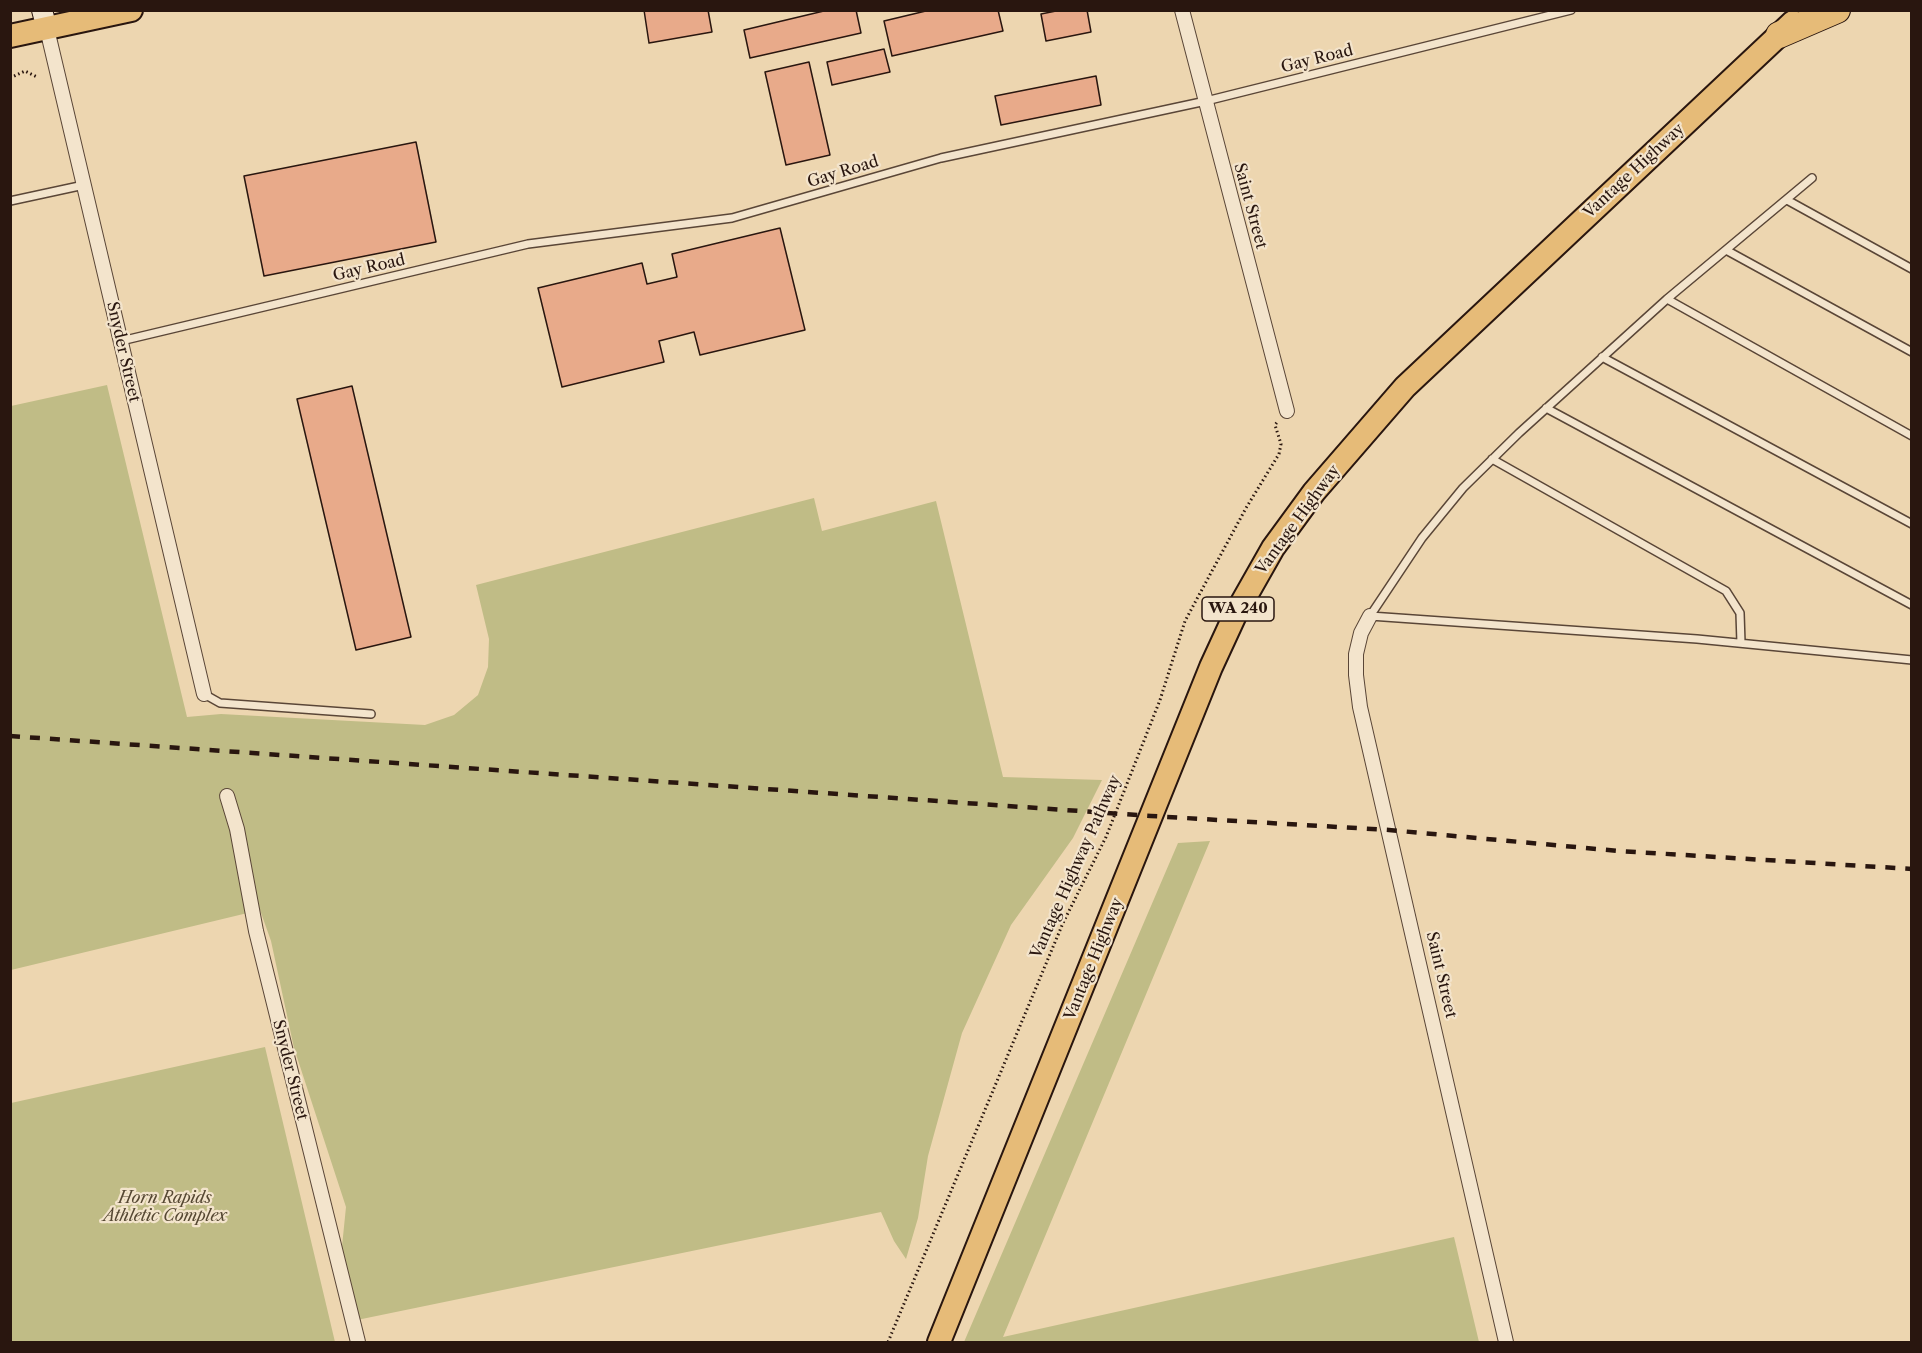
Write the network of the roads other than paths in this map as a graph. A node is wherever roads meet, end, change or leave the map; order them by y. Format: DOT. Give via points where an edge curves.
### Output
graph roads {
  1 [pos="131,10"];
  2 [pos="1182,10"];
  3 [pos="1571,10"];
  4 [pos="1804,10"];
  5 [pos="1837,10"];
  6 [pos="44,20"];
  7 [pos="1779,35"];
  8 [pos="10,36"];
  9 [pos="1206,101"];
  10 [pos="1812,178"];
  11 [pos="84,185"];
  12 [pos="1787,200"];
  13 [pos="10,201"];
  14 [pos="1726,250"];
  15 [pos="1911,268"];
  16 [pos="1667,299"];
  17 [pos="121,341"];
  18 [pos="1911,352"];
  19 [pos="1602,357"];
  20 [pos="1546,408"];
  21 [pos="1287,411"];
  22 [pos="1911,436"];
  23 [pos="1492,459"];
  24 [pos="1911,524"];
  25 [pos="1911,605"];
  26 [pos="1370,616"];
  27 [pos="1741,643"];
  28 [pos="1911,660"];
  29 [pos="204,694"];
  30 [pos="371,714"];
  31 [pos="227,796"];
  32 [pos="358,1342"];
  33 [pos="939,1342"];
  34 [pos="1506,1342"];
  1 -- 6 [label="main road"];
  2 -- 9 [label="street, Saint Street"];
  3 -- 9 [label="lane, Gay Road"];
  4 -- 7 [label="main road, Vantage Highway / WA 240"];
  5 -- 7 [label="highway, WA 240"];
  6 -- 8 [label="main road"];
  6 -- 11 [label="street, Snyder Street"];
  7 -- 33 [label="main road, Vantage Highway / WA 240" via="1399,394 1314,492 1273,548 1211,667"];
  9 -- 17 [label="lane, Gay Road" via="921,163 732,218 528,244"];
  9 -- 21 [label="street, Saint Street"];
  10 -- 12 [label="lane"];
  11 -- 13 [label="lane"];
  11 -- 17 [label="street, Snyder Street"];
  12 -- 14 [label="lane"];
  12 -- 15 [label="lane"];
  14 -- 16 [label="lane"];
  14 -- 18 [label="lane"];
  16 -- 19 [label="lane"];
  16 -- 22 [label="lane"];
  17 -- 29 [label="street, Snyder Street"];
  19 -- 20 [label="lane"];
  19 -- 24 [label="lane"];
  20 -- 23 [label="lane"];
  20 -- 25 [label="lane"];
  23 -- 26 [label="lane" via="1422,538"];
  23 -- 27 [label="lane" via="1726,591 1740,614"];
  26 -- 27 [label="lane"];
  26 -- 34 [label="street, Saint Street" via="1356,654 1360,707"];
  27 -- 28 [label="lane"];
  29 -- 30 [label="lane" via="220,703"];
  31 -- 32 [label="street, Snyder Street" via="256,932"];
}
